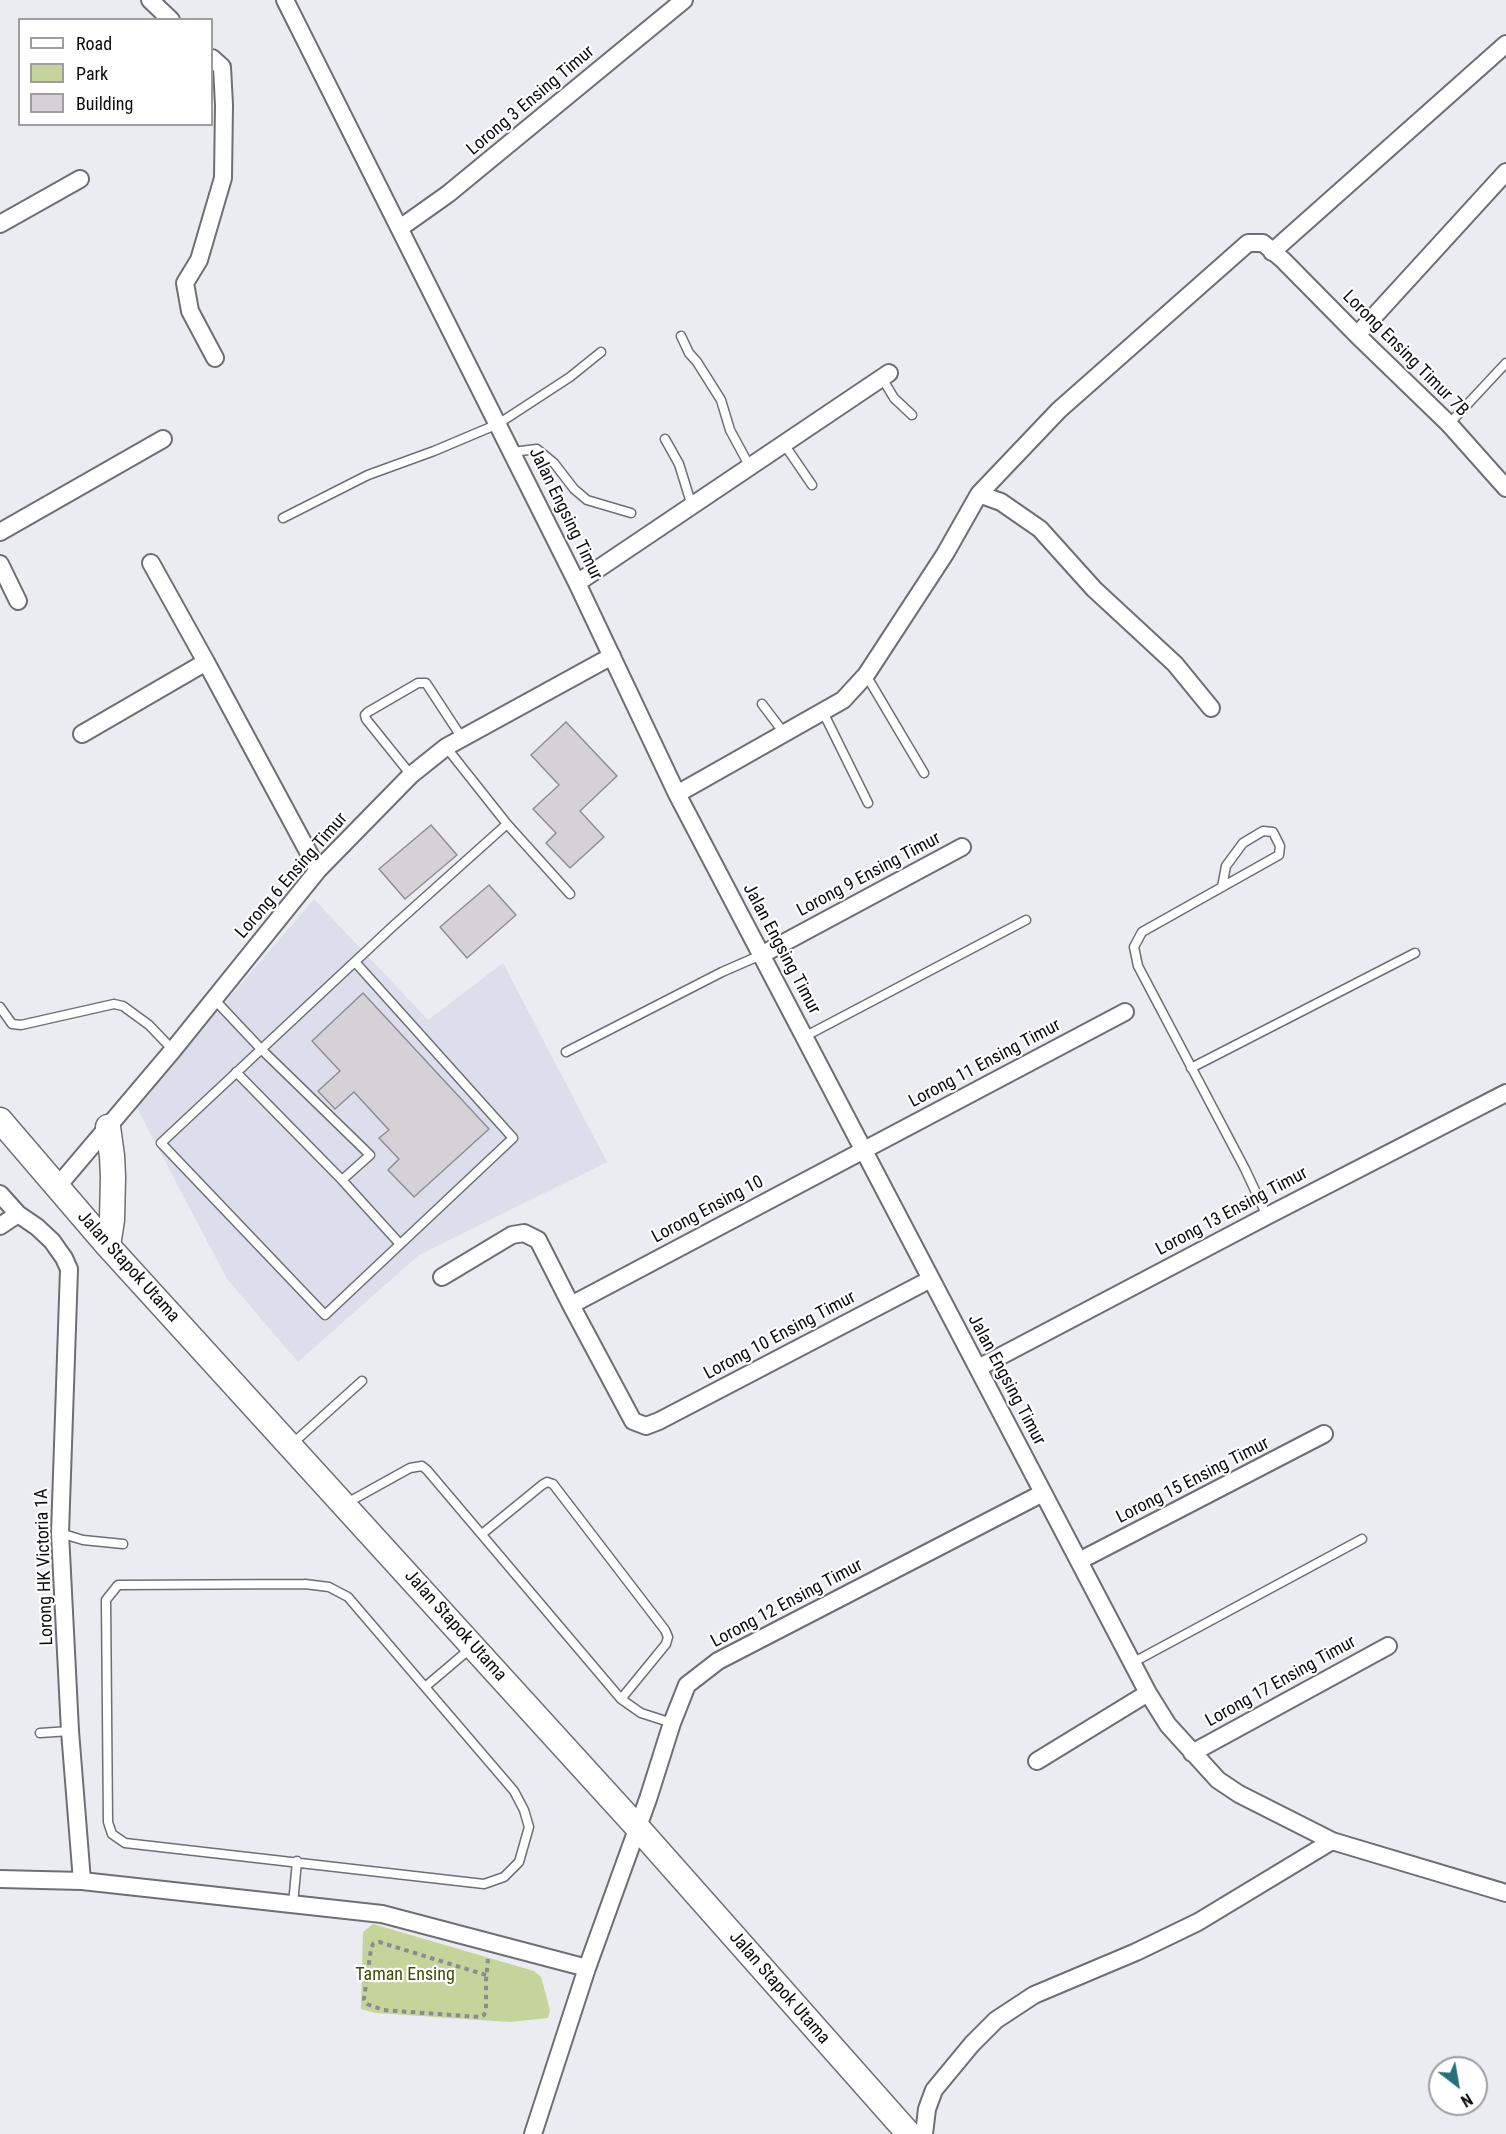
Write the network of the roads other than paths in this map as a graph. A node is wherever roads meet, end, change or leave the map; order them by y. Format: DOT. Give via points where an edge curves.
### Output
graph roads {
  1 [pos="150,0"];
  2 [pos="285,0"];
  3 [pos="684,0"];
  4 [pos="169,18"];
  5 [pos="1506,44"];
  6 [pos="213,59"];
  7 [pos="1506,172"];
  8 [pos="80,179"];
  9 [pos="0,224"];
  10 [pos="400,228"];
  11 [pos="1272,252"];
  12 [pos="1357,335"];
  13 [pos="681,336"];
  14 [pos="601,352"];
  15 [pos="215,358"];
  16 [pos="1506,363"];
  17 [pos="885,375"];
  18 [pos="912,415"];
  19 [pos="498,424"];
  20 [pos="1449,424"];
  21 [pos="163,439"];
  22 [pos="664,439"];
  23 [pos="784,444"];
  24 [pos="512,452"];
  25 [pos="750,467"];
  26 [pos="812,485"];
  27 [pos="1506,488"];
  28 [pos="979,494"];
  29 [pos="692,506"];
  30 [pos="631,513"];
  31 [pos="284,518"];
  32 [pos="0,532"];
  33 [pos="151,563"];
  34 [pos="0,564"];
  35 [pos="577,583"];
  36 [pos="18,601"];
  37 [pos="612,656"];
  38 [pos="206,662"];
  39 [pos="866,675"];
  40 [pos="762,704"];
  41 [pos="1211,708"];
  42 [pos="823,712"];
  43 [pos="783,733"];
  44 [pos="82,734"];
  45 [pos="462,738"];
  46 [pos="446,747"];
  47 [pos="924,773"];
  48 [pos="411,774"];
  49 [pos="677,794"];
  50 [pos="868,803"];
  51 [pos="507,824"];
  52 [pos="962,848"];
  53 [pos="318,870"];
  54 [pos="1222,887"];
  55 [pos="570,894"];
  56 [pos="1026,920"];
  57 [pos="1415,953"];
  58 [pos="761,955"];
  59 [pos="355,962"];
  60 [pos="213,998"];
  61 [pos="0,1007"];
  62 [pos="1125,1012"];
  63 [pos="804,1037"];
  64 [pos="261,1049"];
  65 [pos="173,1050"];
  66 [pos="566,1052"];
  67 [pos="1191,1068"];
  68 [pos="236,1072"];
  69 [pos="1506,1093"];
  70 [pos="0,1120"];
  71 [pos="108,1126"];
  72 [pos="863,1150"];
  73 [pos="342,1180"];
  74 [pos="57,1187"];
  75 [pos="0,1194"];
  76 [pos="18,1215"];
  77 [pos="1267,1215"];
  78 [pos="0,1226"];
  79 [pos="400,1244"];
  80 [pos="108,1246"];
  81 [pos="442,1277"];
  82 [pos="931,1279"];
  83 [pos="571,1305"];
  84 [pos="978,1368"];
  85 [pos="362,1381"];
  86 [pos="1324,1434"];
  87 [pos="289,1446"];
  88 [pos="1043,1493"];
  89 [pos="345,1504"];
  90 [pos="60,1533"];
  91 [pos="482,1534"];
  92 [pos="1362,1539"];
  93 [pos="123,1544"];
  94 [pos="1079,1562"];
  95 [pos="473,1646"];
  96 [pos="1388,1646"];
  97 [pos="1132,1662"];
  98 [pos="424,1687"];
  99 [pos="1148,1693"];
  100 [pos="621,1699"];
  101 [pos="672,1724"];
  102 [pos="70,1731"];
  103 [pos="40,1733"];
  104 [pos="1192,1753"];
  105 [pos="1037,1761"];
  106 [pos="638,1828"];
  107 [pos="1332,1841"];
  108 [pos="297,1861"];
  109 [pos="0,1879"];
  110 [pos="82,1881"];
  111 [pos="1506,1893"];
  112 [pos="293,1904"];
  113 [pos="587,1968"];
  114 [pos="533,2134"];
  115 [pos="909,2134"];
  116 [pos="924,2134"];
  1 -- 4 [label="street"];
  2 -- 10 [label="street, Jalan Engsing Timur"];
  3 -- 10 [label="street, Lorong 3 Ensing Timur" via="448,194"];
  5 -- 11 [label="street"];
  6 -- 15 [label="street" via="222,67 223,178 199,260 185,283 189,311"];
  7 -- 12 [label="street"];
  8 -- 9 [label="street"];
  10 -- 19 [label="street, Jalan Engsing Timur"];
  11 -- 12 [label="street, Lorong Ensing Timur 7B"];
  11 -- 28 [label="street" via="1263,243 1248,243 1059,410"];
  12 -- 20 [label="street, Lorong Ensing Timur 7B"];
  13 -- 25 [label="lane" via="716,389 730,430"];
  14 -- 19 [label="lane"];
  16 -- 20 [label="lane"];
  17 -- 18 [label="lane" via="894,398"];
  17 -- 23 [label="street"];
  19 -- 24 [label="street, Jalan Engsing Timur"];
  19 -- 31 [label="lane" via="368,476"];
  20 -- 27 [label="street, Lorong Ensing Timur 7B"];
  21 -- 32 [label="street"];
  22 -- 29 [label="lane" via="679,464"];
  23 -- 25 [label="street"];
  23 -- 26 [label="lane"];
  24 -- 30 [label="lane" via="537,449 587,500"];
  24 -- 35 [label="street, Jalan Engsing Timur"];
  25 -- 29 [label="street"];
  28 -- 39 [label="street"];
  28 -- 41 [label="street" via="1001,502 1040,530 1094,589 1175,664"];
  29 -- 35 [label="street"];
  33 -- 38 [label="street"];
  34 -- 36 [label="street"];
  35 -- 37 [label="street, Jalan Engsing Timur"];
  37 -- 45 [label="street, Lorong 6 Ensing Timur"];
  37 -- 49 [label="street, Jalan Engsing Timur"];
  38 -- 44 [label="street"];
  38 -- 53 [label="street"];
  39 -- 42 [label="street" via="843,699"];
  39 -- 47 [label="lane"];
  40 -- 43 [label="lane"];
  42 -- 43 [label="street"];
  42 -- 50 [label="lane"];
  43 -- 49 [label="street"];
  45 -- 46 [label="street, Lorong 6 Ensing Timur"];
  45 -- 48 [label="lane" via="426,683 418,683 368,712 366,719"];
  46 -- 48 [label="street, Lorong 6 Ensing Timur"];
  46 -- 51 [label="lane"];
  48 -- 53 [label="street, Lorong 6 Ensing Timur"];
  49 -- 58 [label="street, Jalan Engsing Timur"];
  51 -- 55 [label="lane"];
  51 -- 59 [label="lane"];
  52 -- 58 [label="street, Lorong 9 Ensing Timur"];
  53 -- 60 [label="street, Lorong 6 Ensing Timur"];
  54 -- 54 [label="lane" via="1279,855 1280,846 1273,832 1263,831 1243,843 1226,866"];
  54 -- 67 [label="lane" via="1142,932 1134,947 1138,966"];
  56 -- 63 [label="lane"];
  57 -- 67 [label="lane"];
  58 -- 63 [label="street, Jalan Engsing Timur"];
  58 -- 66 [label="lane"];
  59 -- 64 [label="lane"];
  59 -- 79 [label="lane" via="513,1138"];
  60 -- 64 [label="lane"];
  60 -- 65 [label="street, Lorong 6 Ensing Timur"];
  61 -- 65 [label="lane" via="12,1024 21,1026 114,1004 123,1006 149,1024"];
  62 -- 72 [label="street, Lorong 11 Ensing Timur"];
  63 -- 72 [label="street, Jalan Engsing Timur"];
  64 -- 68 [label="lane"];
  64 -- 73 [label="lane" via="370,1155"];
  65 -- 71 [label="street, Lorong 6 Ensing Timur"];
  67 -- 77 [label="lane"];
  68 -- 73 [label="lane"];
  68 -- 79 [label="lane" via="161,1143 325,1315"];
  69 -- 77 [label="street, Lorong 13 Ensing Timur"];
  70 -- 74 [label="main road, Jalan Stapok Utama"];
  71 -- 74 [label="street, Lorong 6 Ensing Timur"];
  71 -- 80 [label="main road" via="112,1156"];
  72 -- 82 [label="street, Jalan Engsing Timur"];
  72 -- 83 [label="street, Lorong Ensing 10"];
  73 -- 79 [label="lane"];
  74 -- 80 [label="main road, Jalan Stapok Utama"];
  75 -- 76 [label="street, Lorong HK Victoria 1A"];
  76 -- 78 [label="street"];
  76 -- 90 [label="street, Lorong HK Victoria 1A" via="52,1240 69,1269"];
  77 -- 84 [label="street, Lorong 13 Ensing Timur"];
  80 -- 87 [label="main road, Jalan Stapok Utama"];
  81 -- 83 [label="street" via="512,1235 524,1233 538,1240"];
  82 -- 83 [label="street, Lorong 10 Ensing Timur" via="646,1426 633,1421"];
  82 -- 84 [label="street, Jalan Engsing Timur"];
  84 -- 88 [label="street, Jalan Engsing Timur"];
  85 -- 87 [label="lane"];
  86 -- 94 [label="street, Lorong 15 Ensing Timur"];
  87 -- 89 [label="main road, Jalan Stapok Utama"];
  88 -- 94 [label="street, Jalan Engsing Timur"];
  88 -- 101 [label="street, Lorong 12 Ensing Timur" via="718,1661 687,1685"];
  89 -- 91 [label="lane" via="410,1468 422,1466"];
  89 -- 95 [label="main road, Jalan Stapok Utama"];
  90 -- 93 [label="lane"];
  90 -- 102 [label="street, Lorong HK Victoria 1A"];
  91 -- 100 [label="lane"];
  91 -- 100 [label="lane" via="542,1485 553,1484 668,1637"];
  92 -- 97 [label="lane"];
  94 -- 97 [label="street, Jalan Engsing Timur"];
  95 -- 98 [label="lane"];
  95 -- 106 [label="main road, Jalan Stapok Utama"];
  96 -- 104 [label="street, Lorong 17 Ensing Timur"];
  97 -- 99 [label="street, Jalan Engsing Timur"];
  98 -- 108 [label="lane" via="514,1791 524,1809 529,1827 519,1862 504,1877 484,1884"];
  98 -- 108 [label="lane" via="348,1597 329,1587 118,1585 106,1600 108,1822 112,1834 125,1843"];
  99 -- 104 [label="street, Jalan Engsing Timur"];
  99 -- 105 [label="street"];
  100 -- 101 [label="lane" via="640,1713"];
  101 -- 106 [label="street, Lorong 12 Ensing Timur"];
  102 -- 103 [label="lane"];
  102 -- 110 [label="street, Lorong HK Victoria 1A"];
  104 -- 107 [label="street, Jalan Engsing Timur" via="1218,1780 1239,1794"];
  106 -- 113 [label="street"];
  106 -- 115 [label="main road, Jalan Stapok Utama"];
  107 -- 111 [label="street, Jalan Engsing Timur"];
  107 -- 116 [label="street" via="1198,1922 1034,1995 996,2020 934,2090"];
  108 -- 112 [label="lane"];
  109 -- 110 [label="street"];
  110 -- 112 [label="street"];
  112 -- 113 [label="street" via="381,1914"];
  113 -- 114 [label="street"];
}
